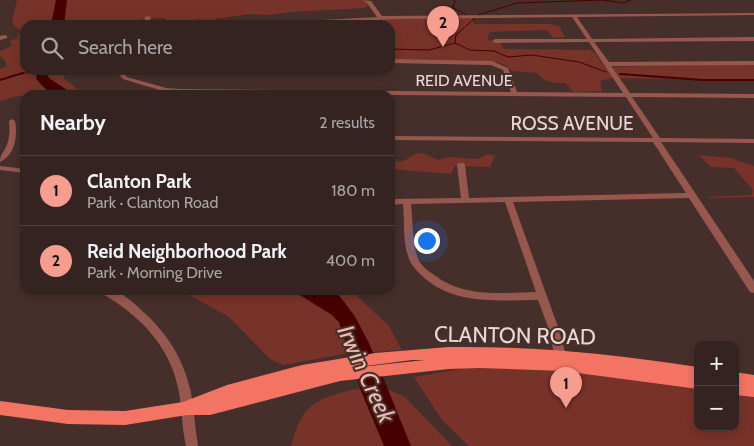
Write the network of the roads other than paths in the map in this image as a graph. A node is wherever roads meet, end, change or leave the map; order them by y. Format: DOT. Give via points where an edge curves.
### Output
graph roads {
  1 [pos="364,0"];
  2 [pos="754,14"];
  3 [pos="574,16"];
  4 [pos="148,17"];
  5 [pos="381,18"];
  6 [pos="146,20"];
  7 [pos="348,20"];
  8 [pos="754,39"];
  9 [pos="494,41"];
  10 [pos="591,41"];
  11 [pos="395,61"];
  12 [pos="754,63"];
  13 [pos="608,64"];
  14 [pos="123,75"];
  15 [pos="166,90"];
  16 [pos="395,94"];
  17 [pos="515,94"];
  18 [pos="627,95"];
  19 [pos="754,96"];
  20 [pos="12,121"];
  21 [pos="395,138"];
  22 [pos="656,140"];
  23 [pos="754,141"];
  24 [pos="0,160"];
  25 [pos="460,165"];
  26 [pos="0,168"];
  27 [pos="20,170"];
  28 [pos="692,195"];
  29 [pos="465,199"];
  30 [pos="508,199"];
  31 [pos="395,202"];
  32 [pos="407,202"];
  33 [pos="754,289"];
  34 [pos="113,295"];
  35 [pos="541,296"];
  36 [pos="562,360"];
  37 [pos="694,373"];
  38 [pos="739,379"];
  39 [pos="754,381"];
  40 [pos="694,382"];
  41 [pos="739,389"];
  42 [pos="754,391"];
  43 [pos="0,408"];
  44 [pos="187,408"];
  45 [pos="192,446"];
  1 -- 5 [label="street"];
  2 -- 3 [label="street"];
  3 -- 5 [label="street"];
  3 -- 10 [label="street"];
  4 -- 6 [label="street"];
  5 -- 7 [label="street"];
  8 -- 10 [label="street"];
  9 -- 10 [label="street"];
  10 -- 13 [label="street"];
  11 -- 17 [label="street" via="492,63 506,69"];
  12 -- 13 [label="street"];
  13 -- 18 [label="street"];
  14 -- 15 [label="street, REID AVENUE"];
  16 -- 17 [label="street, REID AVENUE"];
  17 -- 18 [label="street, REID AVENUE"];
  18 -- 19 [label="street, REID AVENUE"];
  18 -- 22 [label="street"];
  20 -- 24 [label="street" via="13,139"];
  21 -- 22 [label="street, ROSS AVENUE"];
  22 -- 23 [label="street, ROSS AVENUE"];
  22 -- 28 [label="street"];
  25 -- 29 [label="street"];
  26 -- 27 [label="street"];
  28 -- 30 [label="street"];
  28 -- 33 [label="street"];
  29 -- 30 [label="street"];
  29 -- 32 [label="street"];
  30 -- 35 [label="street"];
  31 -- 32 [label="street"];
  32 -- 35 [label="street" via="414,259 431,279 447,289 472,296"];
  34 -- 44 [label="street" via="131,306 164,340 180,372"];
  35 -- 36 [label="street"];
  36 -- 37 [label="main road, CLANTON ROAD"];
  36 -- 40 [label="main road, CLANTON ROAD"];
  36 -- 44 [label="main road, CLANTON ROAD" via="399,362 338,370 210,408"];
  38 -- 39 [label="main road"];
  41 -- 42 [label="main road"];
  43 -- 44 [label="main road, CLANTON ROAD" via="94,418 125,418"];
  44 -- 45 [label="street"];
}
